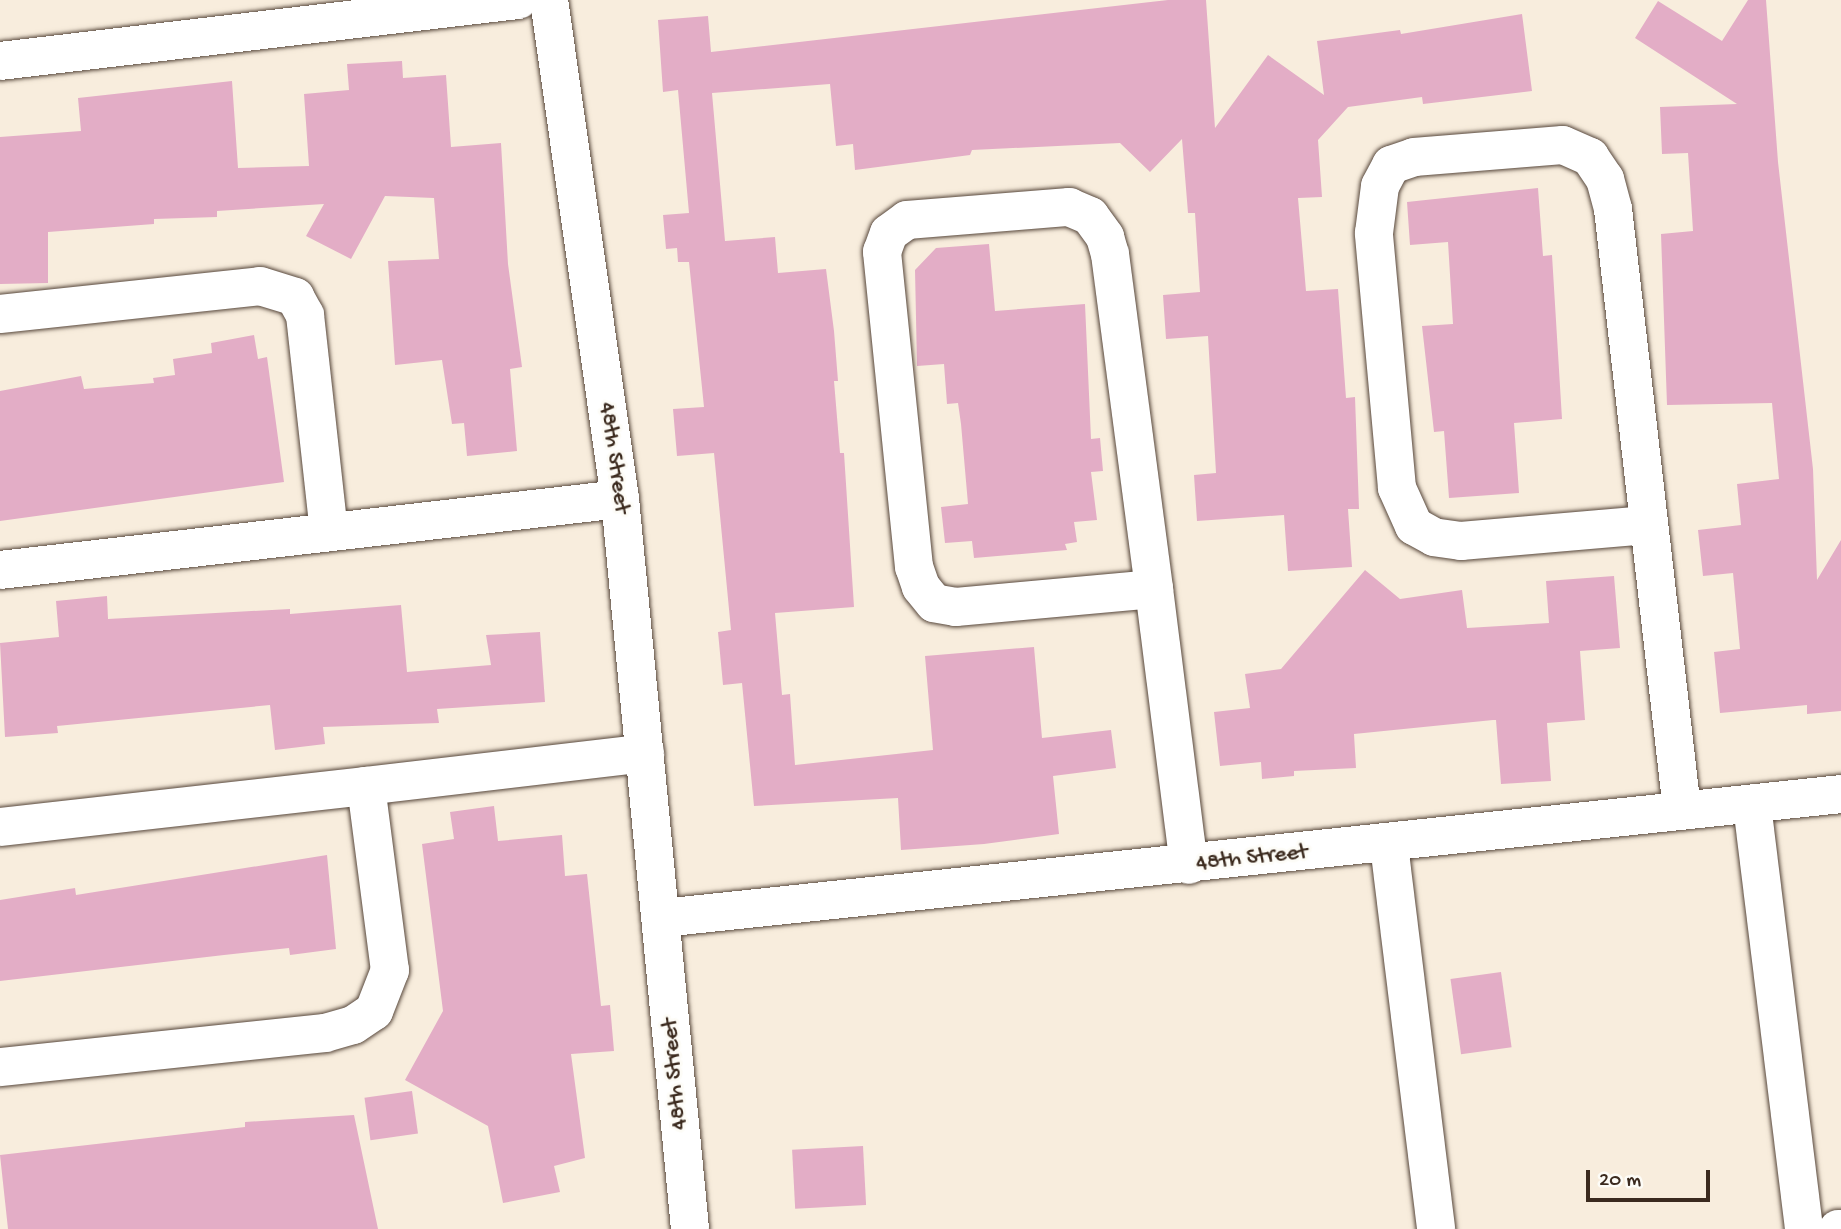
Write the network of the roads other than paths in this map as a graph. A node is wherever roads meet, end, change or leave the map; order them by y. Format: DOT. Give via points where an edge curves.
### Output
graph roads {
  1 [pos="518,0"];
  2 [pos="550,0"];
  3 [pos="0,61"];
  4 [pos="0,314"];
  5 [pos="620,499"];
  6 [pos="1647,524"];
  7 [pos="329,531"];
  8 [pos="0,570"];
  9 [pos="1154,589"];
  10 [pos="645,753"];
  11 [pos="366,786"];
  12 [pos="1841,794"];
  13 [pos="1752,805"];
  14 [pos="1682,810"];
  15 [pos="0,827"];
  16 [pos="1389,845"];
  17 [pos="1189,865"];
  18 [pos="662,918"];
  19 [pos="0,1067"];
  20 [pos="690,1229"];
  21 [pos="1436,1229"];
  22 [pos="1804,1229"];
  1 -- 3 [label="street"];
  2 -- 5 [label="street, 48th Street"];
  4 -- 7 [label="street" via="260,286 295,297 305,315"];
  5 -- 7 [label="street"];
  5 -- 10 [label="street, 48th Street"];
  6 -- 6 [label="street" via="1613,209 1605,179 1590,156 1563,145 1414,157 1391,165 1374,208 1374,233 1397,488 1414,526 1434,537 1461,541"];
  6 -- 14 [label="street"];
  7 -- 8 [label="street"];
  9 -- 9 [label="street" via="1105,237 1090,216 1069,207 907,220 889,233 882,252 914,567 921,587 934,603 956,607"];
  9 -- 17 [label="street"];
  10 -- 11 [label="street"];
  10 -- 18 [label="street, 48th Street"];
  11 -- 15 [label="street"];
  11 -- 19 [label="street" via="390,970 374,1011 353,1025 325,1033"];
  12 -- 13 [label="street, 48th Street"];
  13 -- 14 [label="street, 48th Street"];
  13 -- 22 [label="street"];
  14 -- 16 [label="street, 48th Street"];
  16 -- 17 [label="street, 48th Street"];
  16 -- 21 [label="street"];
  17 -- 18 [label="street, 48th Street"];
  18 -- 20 [label="street, 48th Street"];
}
